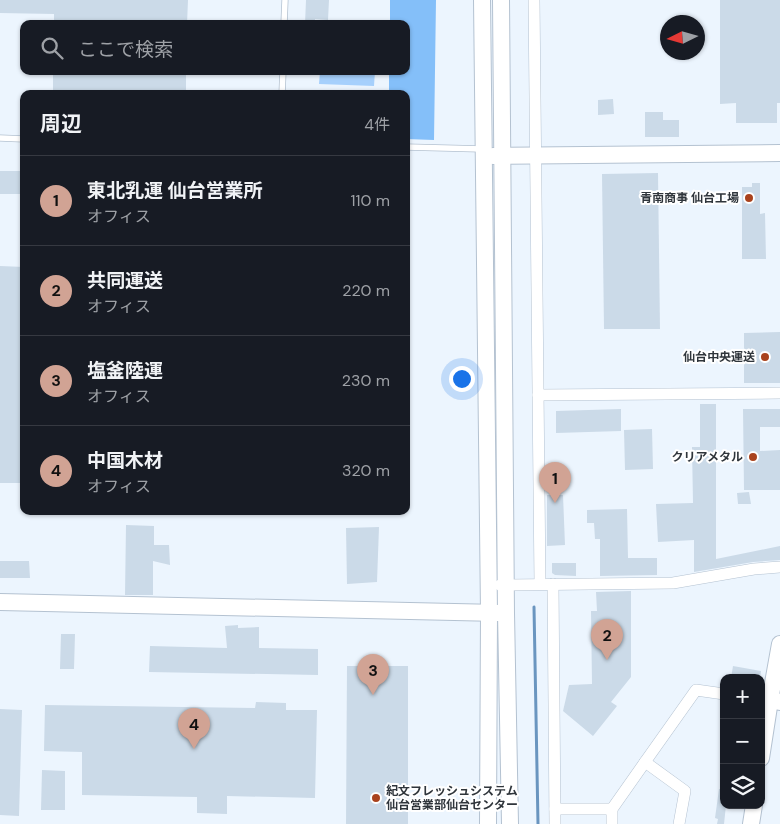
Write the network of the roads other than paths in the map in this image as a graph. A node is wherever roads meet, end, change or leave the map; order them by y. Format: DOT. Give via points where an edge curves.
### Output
graph roads {
  1 [pos="285,0"];
  2 [pos="482,0"];
  3 [pos="502,0"];
  4 [pos="534,0"];
  5 [pos="284,20"];
  6 [pos="283,75"];
  7 [pos="282,90"];
  8 [pos="0,138"];
  9 [pos="20,139"];
  10 [pos="410,147"];
  11 [pos="484,152"];
  12 [pos="780,152"];
  13 [pos="536,155"];
  14 [pos="504,156"];
  15 [pos="780,393"];
  16 [pos="538,395"];
  17 [pos="780,567"];
  18 [pos="540,584"];
  19 [pos="553,584"];
  20 [pos="489,585"];
  21 [pos="507,585"];
  22 [pos="0,602"];
  23 [pos="489,613"];
  24 [pos="506,613"];
  25 [pos="780,644"];
  26 [pos="720,693"];
  27 [pos="771,700"];
  28 [pos="765,735"];
  29 [pos="644,762"];
  30 [pos="555,809"];
  31 [pos="612,809"];
  32 [pos="753,809"];
  33 [pos="488,824"];
  34 [pos="510,824"];
  35 [pos="555,824"];
  36 [pos="612,824"];
  37 [pos="679,824"];
  38 [pos="751,824"];
  1 -- 5 [label="lane"];
  2 -- 11 [label="street"];
  3 -- 14 [label="street"];
  4 -- 13 [label="street"];
  6 -- 7 [label="lane"];
  8 -- 9 [label="lane"];
  10 -- 11 [label="lane"];
  11 -- 14 [label="street"];
  11 -- 20 [label="street"];
  12 -- 13 [label="street"];
  13 -- 14 [label="street"];
  13 -- 16 [label="street"];
  14 -- 21 [label="street"];
  15 -- 16 [label="street"];
  16 -- 18 [label="street"];
  17 -- 19 [label="street" via="673,583"];
  18 -- 19 [label="street"];
  18 -- 21 [label="street"];
  19 -- 30 [label="street"];
  20 -- 21 [label="street"];
  20 -- 23 [label="street"];
  21 -- 24 [label="street"];
  22 -- 23 [label="street"];
  23 -- 24 [label="street"];
  23 -- 33 [label="street"];
  24 -- 34 [label="street"];
  25 -- 27 [label="street"];
  26 -- 29 [label="street" via="696,690"];
  27 -- 28 [label="street"];
  29 -- 31 [label="street"];
  29 -- 37 [label="street" via="685,791"];
  30 -- 31 [label="street"];
  30 -- 35 [label="street"];
  31 -- 36 [label="street"];
  32 -- 38 [label="street"];
}
